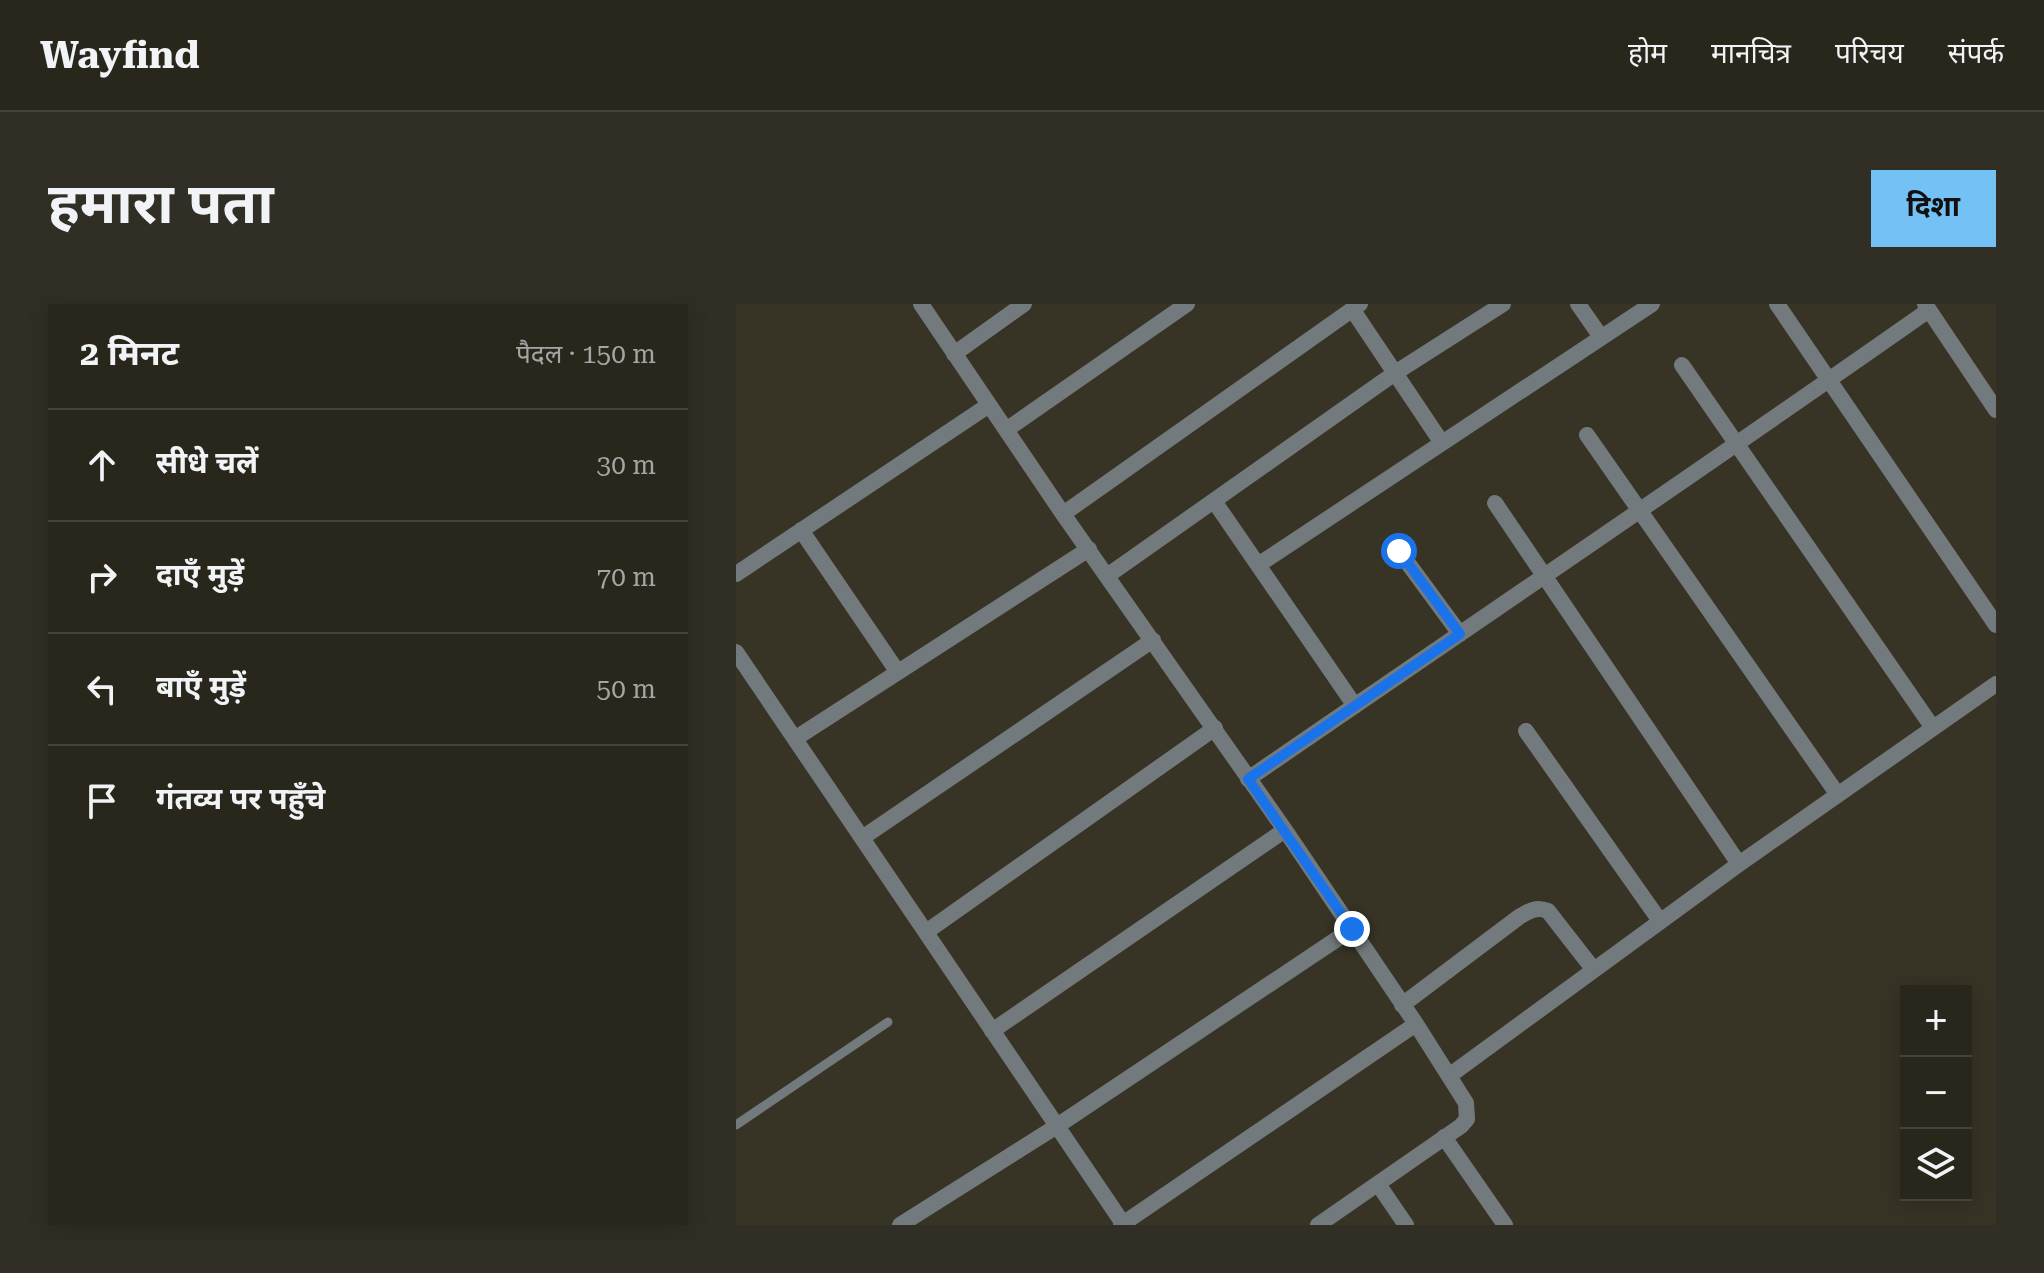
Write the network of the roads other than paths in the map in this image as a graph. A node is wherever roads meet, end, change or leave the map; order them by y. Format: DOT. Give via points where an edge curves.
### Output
graph roads {
  1 [pos="921,304"];
  2 [pos="1024,304"];
  3 [pos="1187,304"];
  4 [pos="1503,304"];
  5 [pos="1578,304"];
  6 [pos="1652,304"];
  7 [pos="1777,304"];
  8 [pos="1356,306"];
  9 [pos="1927,307"];
  10 [pos="1601,337"];
  11 [pos="954,354"];
  12 [pos="1682,365"];
  13 [pos="1395,373"];
  14 [pos="1830,380"];
  15 [pos="989,405"];
  16 [pos="1996,410"];
  17 [pos="1006,430"];
  18 [pos="1587,435"];
  19 [pos="1442,443"];
  20 [pos="1739,444"];
  21 [pos="1214,501"];
  22 [pos="1495,503"];
  23 [pos="1641,512"];
  24 [pos="1063,514"];
  25 [pos="801,530"];
  26 [pos="1089,549"];
  27 [pos="1399,551"];
  28 [pos="1258,565"];
  29 [pos="736,574"];
  30 [pos="1545,574"];
  31 [pos="1107,576"];
  32 [pos="1996,625"];
  33 [pos="1460,634"];
  34 [pos="1153,640"];
  35 [pos="736,652"];
  36 [pos="897,671"];
  37 [pos="1996,684"];
  38 [pos="1355,706"];
  39 [pos="1215,728"];
  40 [pos="1933,728"];
  41 [pos="1526,731"];
  42 [pos="796,738"];
  43 [pos="1248,779"];
  44 [pos="1838,795"];
  45 [pos="1285,830"];
  46 [pos="862,838"];
  47 [pos="1739,864"];
  48 [pos="1660,921"];
  49 [pos="1352,929"];
  50 [pos="926,932"];
  51 [pos="1594,970"];
  52 [pos="1402,1005"];
  53 [pos="888,1022"];
  54 [pos="1416,1024"];
  55 [pos="992,1031"];
  56 [pos="1449,1076"];
  57 [pos="736,1125"];
  58 [pos="1057,1126"];
  59 [pos="1444,1137"];
  60 [pos="1378,1184"];
  61 [pos="900,1225"];
  62 [pos="1123,1225"];
  63 [pos="1318,1225"];
  64 [pos="1406,1225"];
  65 [pos="1505,1225"];
  1 -- 11 [label="street"];
  2 -- 11 [label="street"];
  3 -- 17 [label="street"];
  4 -- 13 [label="street"];
  5 -- 10 [label="street"];
  6 -- 10 [label="street"];
  7 -- 14 [label="street"];
  8 -- 13 [label="street"];
  8 -- 24 [label="street"];
  9 -- 14 [label="street"];
  9 -- 16 [label="street"];
  10 -- 19 [label="street"];
  11 -- 15 [label="street"];
  12 -- 20 [label="street"];
  13 -- 19 [label="street"];
  13 -- 21 [label="street"];
  14 -- 20 [label="street"];
  14 -- 32 [label="street"];
  15 -- 17 [label="street"];
  15 -- 25 [label="street"];
  17 -- 24 [label="street"];
  18 -- 23 [label="street"];
  19 -- 28 [label="street"];
  20 -- 23 [label="street"];
  20 -- 40 [label="street"];
  21 -- 28 [label="street"];
  21 -- 31 [label="street"];
  22 -- 30 [label="street"];
  23 -- 30 [label="street"];
  23 -- 44 [label="street"];
  24 -- 26 [label="street"];
  25 -- 29 [label="street"];
  25 -- 36 [label="street"];
  26 -- 31 [label="street"];
  26 -- 36 [label="street"];
  27 -- 33 [label="street"];
  28 -- 38 [label="street"];
  30 -- 33 [label="street"];
  30 -- 47 [label="street"];
  31 -- 34 [label="street"];
  33 -- 38 [label="street"];
  34 -- 39 [label="street"];
  34 -- 46 [label="street"];
  35 -- 42 [label="street"];
  36 -- 42 [label="street"];
  37 -- 40 [label="street"];
  38 -- 43 [label="street"];
  39 -- 43 [label="street"];
  39 -- 50 [label="street"];
  40 -- 44 [label="street"];
  41 -- 48 [label="street"];
  42 -- 46 [label="street"];
  43 -- 45 [label="street"];
  44 -- 47 [label="street"];
  45 -- 49 [label="street"];
  45 -- 55 [label="street"];
  46 -- 50 [label="street"];
  47 -- 48 [label="street"];
  48 -- 51 [label="street"];
  49 -- 52 [label="street"];
  49 -- 58 [label="street"];
  50 -- 55 [label="street"];
  51 -- 52 [label="street" via="1548,911 1530,910"];
  51 -- 56 [label="street"];
  52 -- 54 [label="street"];
  53 -- 57 [label="lane"];
  54 -- 56 [label="street"];
  54 -- 62 [label="street"];
  55 -- 58 [label="street"];
  56 -- 59 [label="street" via="1468,1113 1461,1126"];
  58 -- 61 [label="street"];
  58 -- 62 [label="street"];
  59 -- 60 [label="street"];
  59 -- 65 [label="street"];
  60 -- 63 [label="street"];
  60 -- 64 [label="street"];
}
